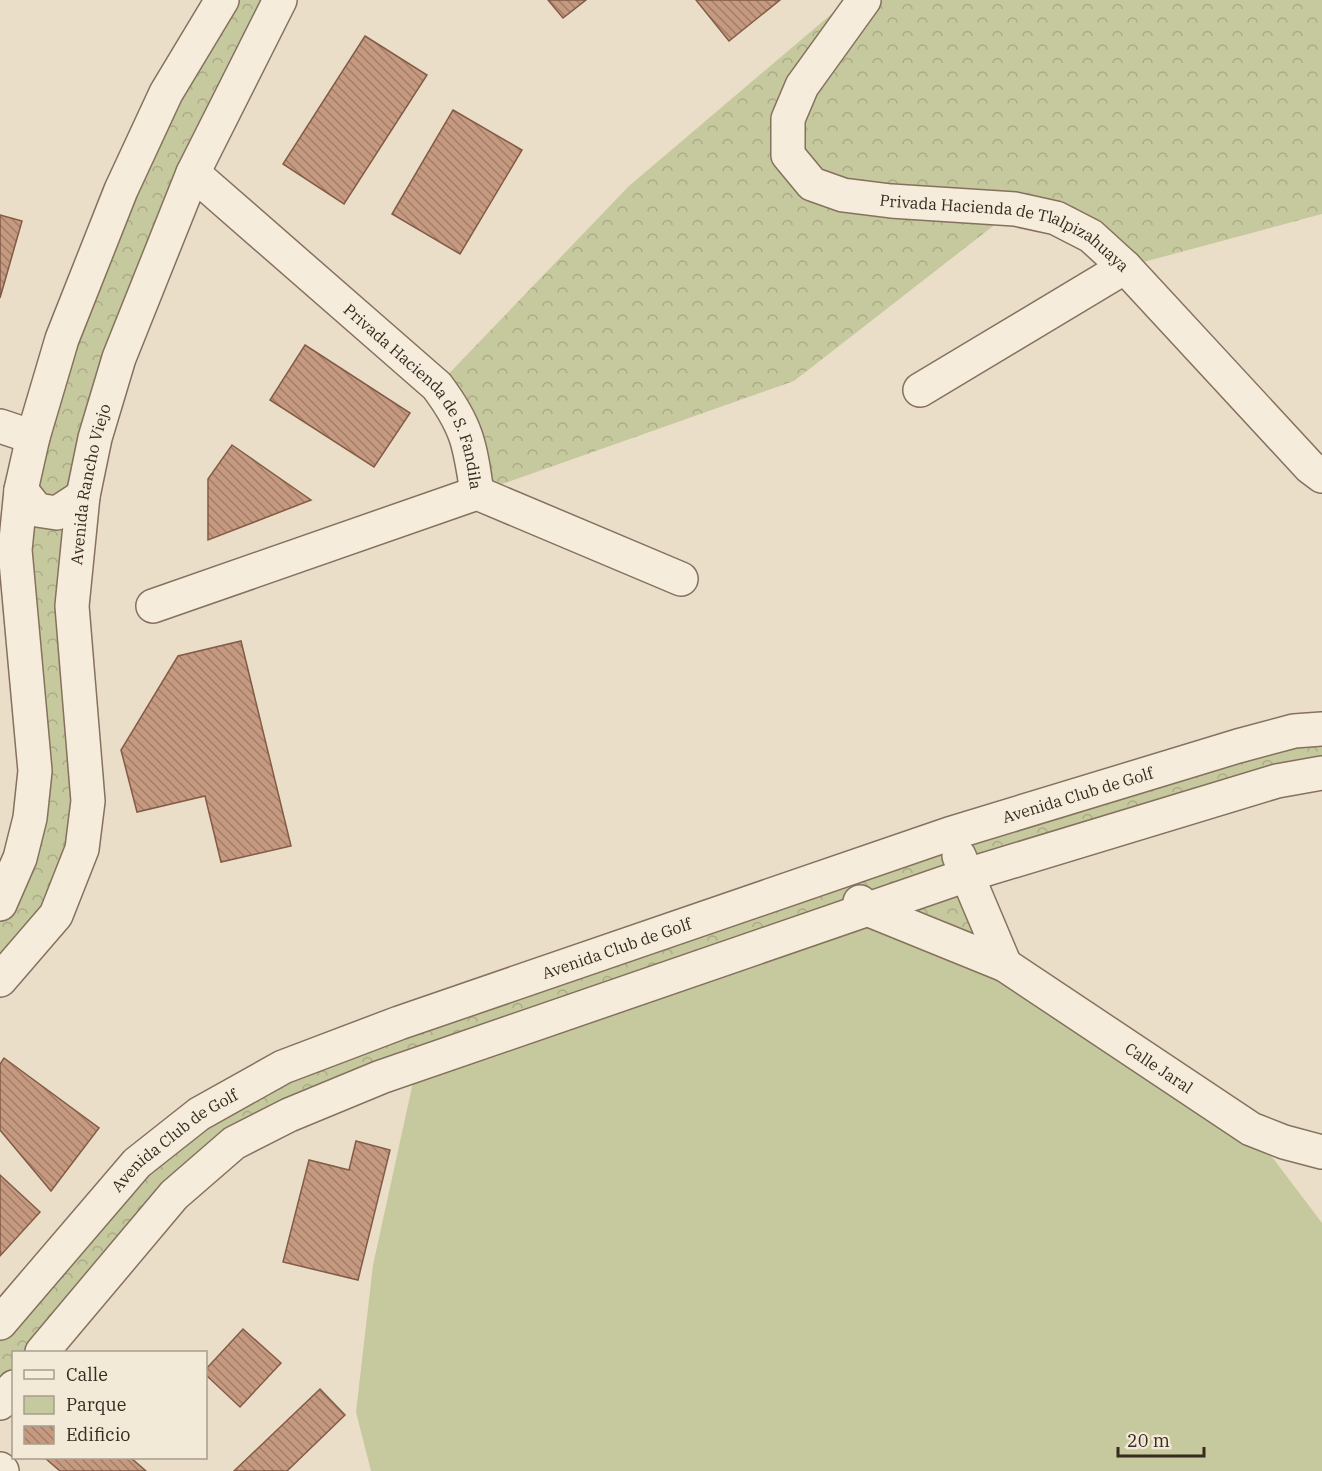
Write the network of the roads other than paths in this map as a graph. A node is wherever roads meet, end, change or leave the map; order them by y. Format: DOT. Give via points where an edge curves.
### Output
graph roads {
  1 [pos="222,0"];
  2 [pos="280,0"];
  3 [pos="864,0"];
  4 [pos="193,173"];
  5 [pos="1125,267"];
  6 [pos="920,390"];
  7 [pos="0,426"];
  8 [pos="33,437"];
  9 [pos="1322,476"];
  10 [pos="21,490"];
  11 [pos="477,493"];
  12 [pos="83,496"];
  13 [pos="681,579"];
  14 [pos="153,606"];
  15 [pos="1322,729"];
  16 [pos="1322,773"];
  17 [pos="949,834"];
  18 [pos="833,873"];
  19 [pos="967,875"];
  20 [pos="0,904"];
  21 [pos="867,909"];
  22 [pos="1005,965"];
  23 [pos="0,980"];
  24 [pos="1322,1152"];
  25 [pos="0,1323"];
  26 [pos="44,1351"];
  27 [pos="12,1389"];
  28 [pos="0,1402"];
  1 -- 8 [label="street" via="166,93 121,190 62,339"];
  2 -- 4 [label="street, Avenida Rancho Viejo"];
  3 -- 5 [label="street, Privada Hacienda de Tlalpizahuaya" via="802,86 788,118 788,155 812,184 843,195 1015,209 1056,218 1091,236"];
  4 -- 11 [label="street, Privada Hacienda de S. Fandila" via="437,386 459,414 470,447"];
  4 -- 12 [label="street, Avenida Rancho Viejo" via="119,358 95,438"];
  5 -- 6 [label="street, Privada Hacienda de Tlalpizahuaya"];
  5 -- 9 [label="street, Privada Hacienda de Tlalpizahuaya"];
  7 -- 8 [label="street"];
  8 -- 10 [label="street"];
  10 -- 12 [label="street" via="37,510 57,513"];
  10 -- 20 [label="street" via="15,550 35,771 30,818 20,858"];
  11 -- 13 [label="street, Privada Hacienda de S. Fandila"];
  11 -- 14 [label="street, Privada Hacienda de S. Fandila"];
  12 -- 23 [label="street, Avenida Rancho Viejo" via="72,606 88,801 82,849 56,915"];
  15 -- 17 [label="street, Avenida Club de Golf" via="1294,731 1238,746"];
  16 -- 19 [label="street" via="1277,781"];
  17 -- 18 [label="street, Avenida Club de Golf"];
  17 -- 19 [label="street"];
  18 -- 21 [label="street, Calle Jaral"];
  18 -- 25 [label="street, Avenida Club de Golf" via="399,1023 283,1068 199,1114 137,1163"];
  19 -- 21 [label="street"];
  19 -- 22 [label="street"];
  21 -- 22 [label="street, Calle Jaral"];
  21 -- 26 [label="street" via="381,1077 289,1115 234,1143 174,1195"];
  22 -- 24 [label="street, Calle Jaral" via="1251,1129"];
  27 -- 28 [label="street"];
}
